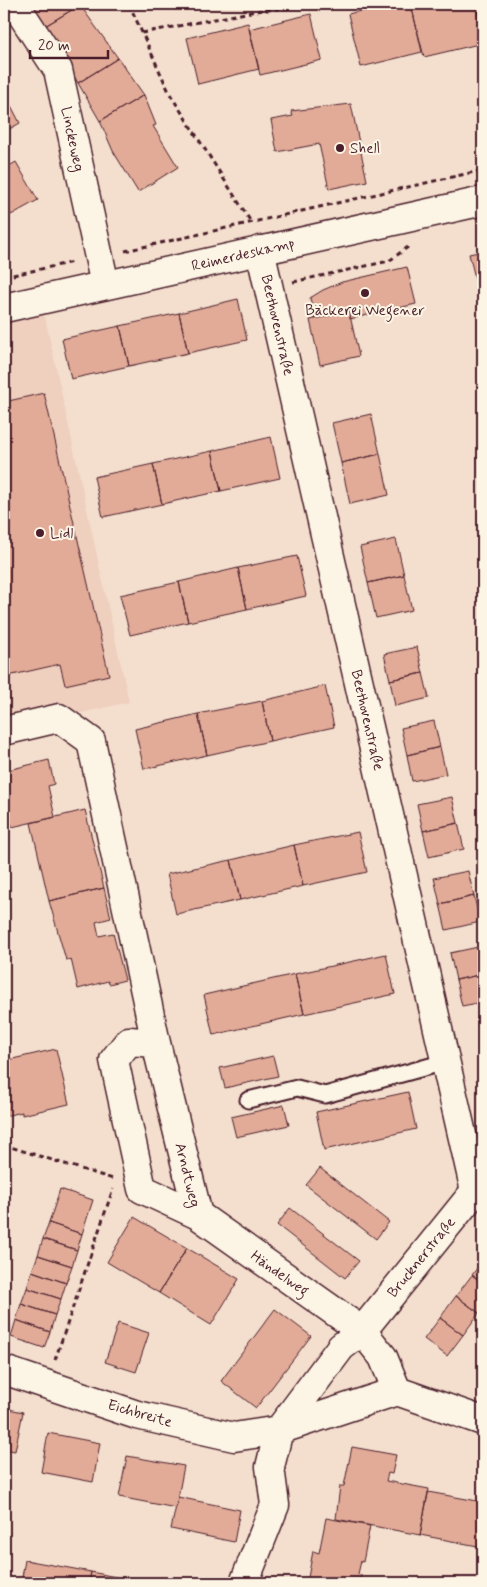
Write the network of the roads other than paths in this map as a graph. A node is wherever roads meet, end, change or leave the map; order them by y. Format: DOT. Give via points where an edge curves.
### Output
graph roads {
  1 [pos="16,4"];
  2 [pos="483,201"];
  3 [pos="260,250"];
  4 [pos="106,285"];
  5 [pos="4,308"];
  6 [pos="4,731"];
  7 [pos="156,1043"];
  8 [pos="445,1062"];
  9 [pos="248,1100"];
  10 [pos="479,1190"];
  11 [pos="198,1215"];
  12 [pos="362,1331"];
  13 [pos="4,1370"];
  14 [pos="396,1391"];
  15 [pos="483,1421"];
  16 [pos="279,1430"];
  17 [pos="244,1583"];
  1 -- 4 [label="street, Linckeweg" via="58,70"];
  2 -- 3 [label="street, Reimerdeskamp"];
  3 -- 4 [label="street, Reimerdeskamp"];
  3 -- 8 [label="street, Beethovenstraße"];
  4 -- 5 [label="street, Reimerdeskamp"];
  6 -- 7 [label="street, Arndtweg" via="59,718 91,741"];
  7 -- 11 [label="street, Arndtweg"];
  7 -- 11 [label="street, Arndtweg" via="129,1041 114,1060 142,1189"];
  8 -- 9 [label="lane" via="325,1095 297,1088"];
  8 -- 10 [label="street, Beethovenstraße"];
  10 -- 12 [label="street, Brucknerstraße"];
  11 -- 12 [label="street, Händelweg"];
  12 -- 14 [label="street" via="383,1357"];
  12 -- 16 [label="street, Brucknerstraße" via="341,1347"];
  13 -- 16 [label="street, Eichbreite" via="137,1414 234,1437"];
  14 -- 15 [label="street"];
  14 -- 16 [label="street, Eichbreite"];
  16 -- 17 [label="street" via="270,1466 275,1505"];
}
